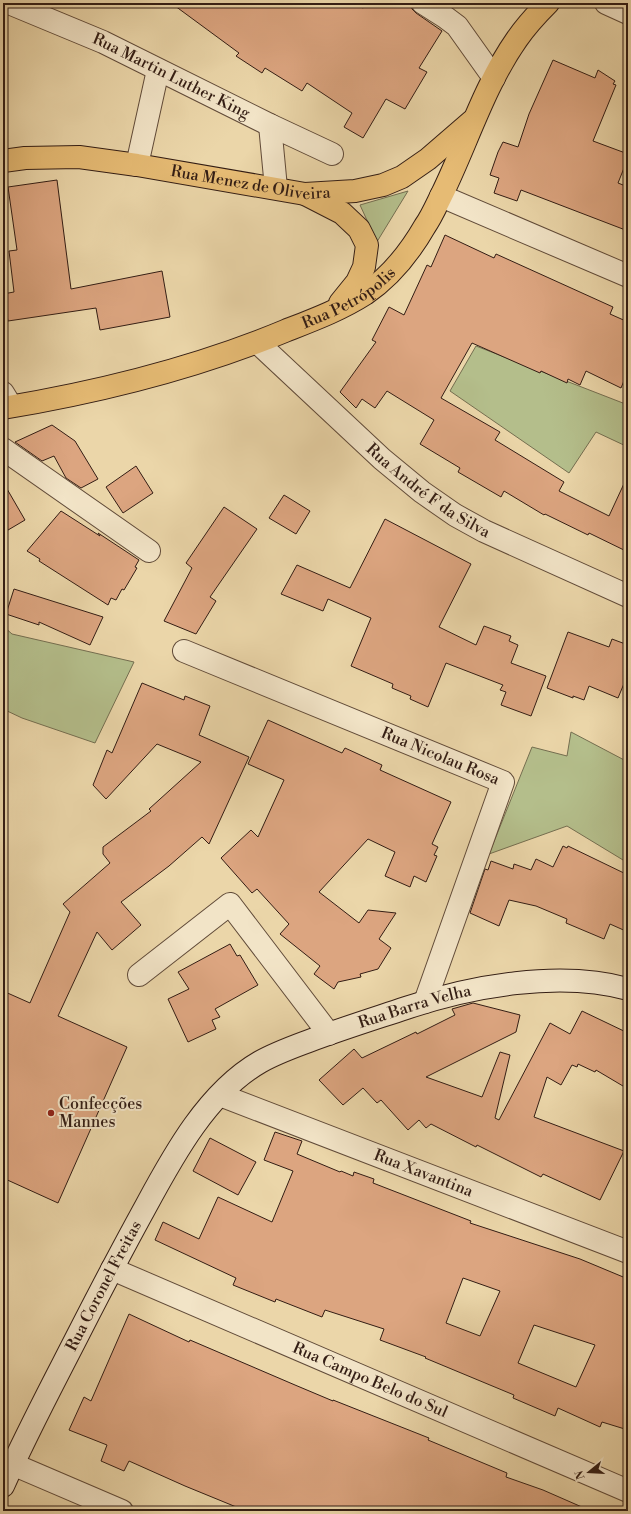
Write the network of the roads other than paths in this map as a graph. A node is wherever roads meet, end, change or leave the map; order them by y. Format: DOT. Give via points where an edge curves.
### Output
graph roads {
  1 [pos="9,3"];
  2 [pos="423,3"];
  3 [pos="548,3"];
  4 [pos="606,3"];
  5 [pos="628,12"];
  6 [pos="158,70"];
  7 [pos="494,78"];
  8 [pos="476,118"];
  9 [pos="270,125"];
  10 [pos="332,154"];
  11 [pos="3,161"];
  12 [pos="137,165"];
  13 [pos="276,188"];
  14 [pos="305,194"];
  15 [pos="441,196"];
  16 [pos="628,276"];
  17 [pos="331,313"];
  18 [pos="258,343"];
  19 [pos="6,402"];
  20 [pos="3,449"];
  21 [pos="149,551"];
  22 [pos="628,596"];
  23 [pos="184,651"];
  24 [pos="139,975"];
  25 [pos="628,989"];
  26 [pos="424,1002"];
  27 [pos="329,1034"];
  28 [pos="220,1095"];
  29 [pos="628,1252"];
  30 [pos="112,1268"];
  31 [pos="8,1462"];
  32 [pos="3,1486"];
  33 [pos="628,1491"];
  34 [pos="122,1511"];
  1 -- 6 [label="street, Rua Martin Luther King" via="103,42"];
  2 -- 7 [label="street" via="457,26"];
  3 -- 7 [label="main road, Rua Petrópolis" via="517,39"];
  4 -- 5 [label="street"];
  6 -- 9 [label="street, Rua Martin Luther King"];
  6 -- 12 [label="street"];
  7 -- 8 [label="main road, Rua Petrópolis"];
  8 -- 14 [label="main road, Rua Menez de Oliveira" via="428,159 402,177 383,185 355,191"];
  8 -- 15 [label="main road, Rua Petrópolis"];
  9 -- 10 [label="street, Rua Martin Luther King"];
  9 -- 13 [label="street"];
  11 -- 12 [label="main road, Rua Menez de Oliveira" via="78,157"];
  12 -- 13 [label="main road, Rua Menez de Oliveira"];
  13 -- 14 [label="main road, Rua Menez de Oliveira"];
  14 -- 17 [label="main road" via="342,213 360,229 367,245 364,266 357,282"];
  15 -- 16 [label="street"];
  15 -- 17 [label="main road, Rua Petrópolis" via="426,226 390,274 366,293"];
  17 -- 18 [label="main road, Rua Petrópolis"];
  18 -- 19 [label="main road, Rua Petrópolis" via="110,386"];
  18 -- 22 [label="street, Rua André F da Silva" via="382,459 427,496 484,531"];
  20 -- 21 [label="street"];
  23 -- 26 [label="street, Rua Nicolau Rosa" via="503,782"];
  24 -- 27 [label="street" via="230,904"];
  25 -- 26 [label="street, Rua Barra Velha" via="592,982 523,982"];
  26 -- 27 [label="street, Rua Barra Velha"];
  27 -- 28 [label="street, Rua Barra Velha" via="260,1062"];
  28 -- 29 [label="street, Rua Xavantina"];
  28 -- 30 [label="street, Rua Coronel Freitas" via="191,1130"];
  30 -- 31 [label="street, Rua Coronel Freitas"];
  30 -- 33 [label="street, Rua Campo Belo do Sul"];
  31 -- 32 [label="street, Rua Coronel Freitas"];
  31 -- 34 [label="street"];
}
